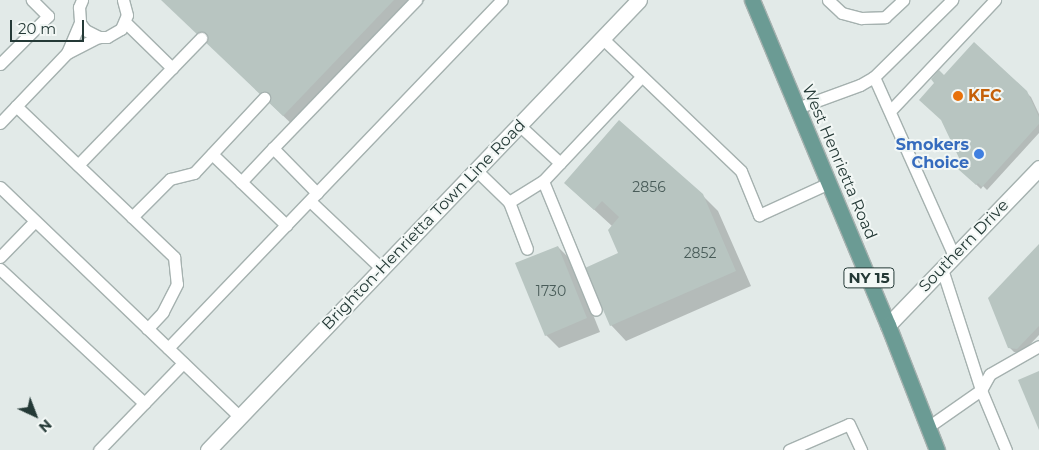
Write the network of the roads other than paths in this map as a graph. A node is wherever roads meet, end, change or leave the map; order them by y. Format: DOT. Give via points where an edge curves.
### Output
graph roads {
  1 [pos="32,0"];
  2 [pos="416,0"];
  3 [pos="502,0"];
  4 [pos="638,0"];
  5 [pos="752,0"];
  6 [pos="828,0"];
  7 [pos="891,0"];
  8 [pos="903,0"];
  9 [pos="952,0"];
  10 [pos="995,0"];
  11 [pos="79,2"];
  12 [pos="127,2"];
  13 [pos="885,17"];
  14 [pos="125,22"];
  15 [pos="80,23"];
  16 [pos="99,37"];
  17 [pos="201,38"];
  18 [pos="602,38"];
  19 [pos="67,53"];
  20 [pos="0,64"];
  21 [pos="172,68"];
  22 [pos="641,76"];
  23 [pos="874,76"];
  24 [pos="264,98"];
  25 [pos="16,106"];
  26 [pos="797,108"];
  27 [pos="890,111"];
  28 [pos="0,123"];
  29 [pos="520,125"];
  30 [pos="273,148"];
  31 [pos="212,154"];
  32 [pos="560,163"];
  33 [pos="78,165"];
  34 [pos="1039,168"];
  35 [pos="476,170"];
  36 [pos="543,181"];
  37 [pos="241,182"];
  38 [pos="829,182"];
  39 [pos="0,187"];
  40 [pos="313,197"];
  41 [pos="509,202"];
  42 [pos="132,217"];
  43 [pos="35,221"];
  44 [pos="286,225"];
  45 [pos="527,249"];
  46 [pos="954,256"];
  47 [pos="0,257"];
  48 [pos="0,269"];
  49 [pos="382,269"];
  50 [pos="942,269"];
  51 [pos="596,310"];
  52 [pos="888,325"];
  53 [pos="147,329"];
  54 [pos="1039,346"];
  55 [pos="168,348"];
  56 [pos="183,363"];
  57 [pos="981,390"];
  58 [pos="144,403"];
  59 [pos="240,416"];
  60 [pos="928,427"];
  61 [pos="99,450"];
  62 [pos="208,450"];
  63 [pos="789,450"];
  64 [pos="861,450"];
  65 [pos="937,450"];
  66 [pos="1006,450"];
  1 -- 20 [label="lane" via="48,16"];
  2 -- 30 [label="lane"];
  3 -- 40 [label="lane"];
  4 -- 18 [label="street, Brighton-Henrietta Town Line Road"];
  5 -- 26 [label="main road, West Henrietta Road / NY 15"];
  6 -- 13 [label="lane" via="842,13 861,18"];
  7 -- 13 [label="lane"];
  8 -- 13 [label="lane"];
  9 -- 23 [label="lane"];
  10 -- 27 [label="lane"];
  11 -- 15 [label="lane"];
  12 -- 14 [label="lane"];
  14 -- 16 [label="lane" via="114,34"];
  14 -- 21 [label="lane"];
  15 -- 16 [label="lane" via="85,30"];
  15 -- 19 [label="lane"];
  16 -- 19 [label="lane"];
  17 -- 21 [label="lane"];
  18 -- 22 [label="lane"];
  18 -- 29 [label="street, Brighton-Henrietta Town Line Road"];
  19 -- 25 [label="lane"];
  21 -- 33 [label="lane"];
  22 -- 32 [label="lane"];
  22 -- 38 [label="lane" via="741,171 760,215"];
  23 -- 26 [label="lane" via="860,85"];
  23 -- 27 [label="lane"];
  24 -- 31 [label="lane"];
  25 -- 28 [label="lane"];
  25 -- 33 [label="lane"];
  26 -- 38 [label="main road, West Henrietta Road / NY 15"];
  27 -- 46 [label="lane"];
  29 -- 32 [label="lane"];
  29 -- 35 [label="street, Brighton-Henrietta Town Line Road"];
  30 -- 37 [label="lane"];
  30 -- 40 [label="lane"];
  31 -- 37 [label="lane"];
  31 -- 42 [label="lane" via="194,173 170,179"];
  32 -- 36 [label="lane"];
  33 -- 42 [label="lane"];
  34 -- 46 [label="street, Southern Drive"];
  35 -- 41 [label="lane"];
  35 -- 49 [label="street, Brighton-Henrietta Town Line Road"];
  36 -- 41 [label="lane"];
  36 -- 51 [label="lane"];
  37 -- 44 [label="lane"];
  38 -- 52 [label="main road, West Henrietta Road / NY 15"];
  39 -- 43 [label="lane"];
  40 -- 44 [label="lane"];
  40 -- 49 [label="lane"];
  41 -- 45 [label="lane"];
  42 -- 53 [label="lane" via="174,257 177,284 163,312"];
  43 -- 47 [label="lane"];
  43 -- 53 [label="lane"];
  44 -- 55 [label="lane"];
  46 -- 50 [label="street, Southern Drive"];
  48 -- 58 [label="lane"];
  49 -- 59 [label="street, Brighton-Henrietta Town Line Road"];
  50 -- 52 [label="street, Southern Drive"];
  50 -- 57 [label="lane"];
  52 -- 60 [label="main road, West Henrietta Road / NY 15"];
  53 -- 55 [label="lane"];
  54 -- 57 [label="lane" via="990,374"];
  55 -- 56 [label="lane"];
  56 -- 58 [label="lane"];
  56 -- 59 [label="lane"];
  57 -- 60 [label="lane"];
  57 -- 66 [label="lane"];
  58 -- 61 [label="lane"];
  59 -- 62 [label="street, Brighton-Henrietta Town Line Road"];
  60 -- 65 [label="main road, West Henrietta Road / NY 15"];
  63 -- 64 [label="lane" via="850,424"];
}
